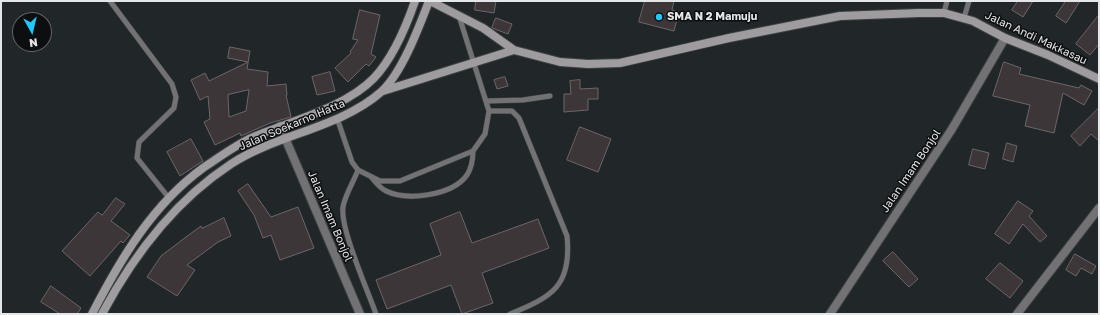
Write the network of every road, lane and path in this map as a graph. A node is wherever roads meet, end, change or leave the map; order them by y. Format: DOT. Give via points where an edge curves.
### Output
graph roads {
  1 [pos="110,1"];
  2 [pos="415,1"];
  3 [pos="429,1"];
  4 [pos="947,1"];
  5 [pos="969,1"];
  6 [pos="944,13"];
  7 [pos="459,16"];
  8 [pos="964,18"];
  9 [pos="1005,38"];
  10 [pos="514,50"];
  11 [pos="474,62"];
  12 [pos="1099,79"];
  13 [pos="382,91"];
  14 [pos="550,96"];
  15 [pos="487,101"];
  16 [pos="489,111"];
  17 [pos="337,118"];
  18 [pos="280,126"];
  19 [pos="285,138"];
  20 [pos="473,151"];
  21 [pos="358,170"];
  22 [pos="372,178"];
  23 [pos="169,198"];
  24 [pos="1099,208"];
  25 [pos="92,314"];
  26 [pos="102,314"];
  27 [pos="360,314"];
  28 [pos="376,314"];
  29 [pos="510,314"];
  30 [pos="830,314"];
  31 [pos="1017,314"];
  1 -- 23 [label="lane" via="172,84 176,97 174,108 139,142 136,151 137,158"];
  2 -- 18 [label="main road, Jalan Soekarno Hatta" via="392,52 373,79 340,101"];
  3 -- 7 [label="main road"];
  3 -- 13 [label="main road, Jalan Soekarno Hatta" via="400,66"];
  4 -- 6 [label="lane"];
  5 -- 8 [label="lane"];
  6 -- 8 [label="main road, Jalan Andi Makkasau"];
  6 -- 10 [label="main road, Jalan Andi Makkasau" via="840,16 620,63 560,62"];
  7 -- 10 [label="main road" via="483,28"];
  7 -- 11 [label="lane"];
  8 -- 9 [label="main road, Jalan Andi Makkasau"];
  9 -- 12 [label="main road, Jalan Andi Makkasau"];
  9 -- 30 [label="street, Jalan Imam Bonjol" via="952,129"];
  10 -- 11 [label="main road"];
  11 -- 13 [label="main road"];
  11 -- 15 [label="lane"];
  13 -- 17 [label="main road, Jalan Soekarno Hatta" via="363,105"];
  14 -- 15 [label="lane"];
  15 -- 16 [label="lane"];
  16 -- 20 [label="lane" via="485,134"];
  16 -- 29 [label="lane" via="512,111 519,118 568,241 569,253 560,285 551,295"];
  17 -- 19 [label="main road, Jalan Soekarno Hatta"];
  17 -- 21 [label="lane" via="350,157"];
  18 -- 19 [label="street, Jalan Imam Bonjol"];
  18 -- 23 [label="main road, Jalan Soekarno Hatta" via="226,153 201,170"];
  19 -- 26 [label="main road, Jalan Soekarno Hatta" via="232,163 185,202 135,260"];
  19 -- 27 [label="street, Jalan Imam Bonjol"];
  20 -- 22 [label="lane" via="400,181 380,181"];
  20 -- 22 [label="lane" via="466,176 442,191 426,195 401,195 385,190"];
  21 -- 22 [label="lane"];
  21 -- 28 [label="lane" via="343,206 343,216 346,232"];
  23 -- 25 [label="main road, Jalan Soekarno Hatta" via="136,238"];
  24 -- 31 [label="street"];
}
